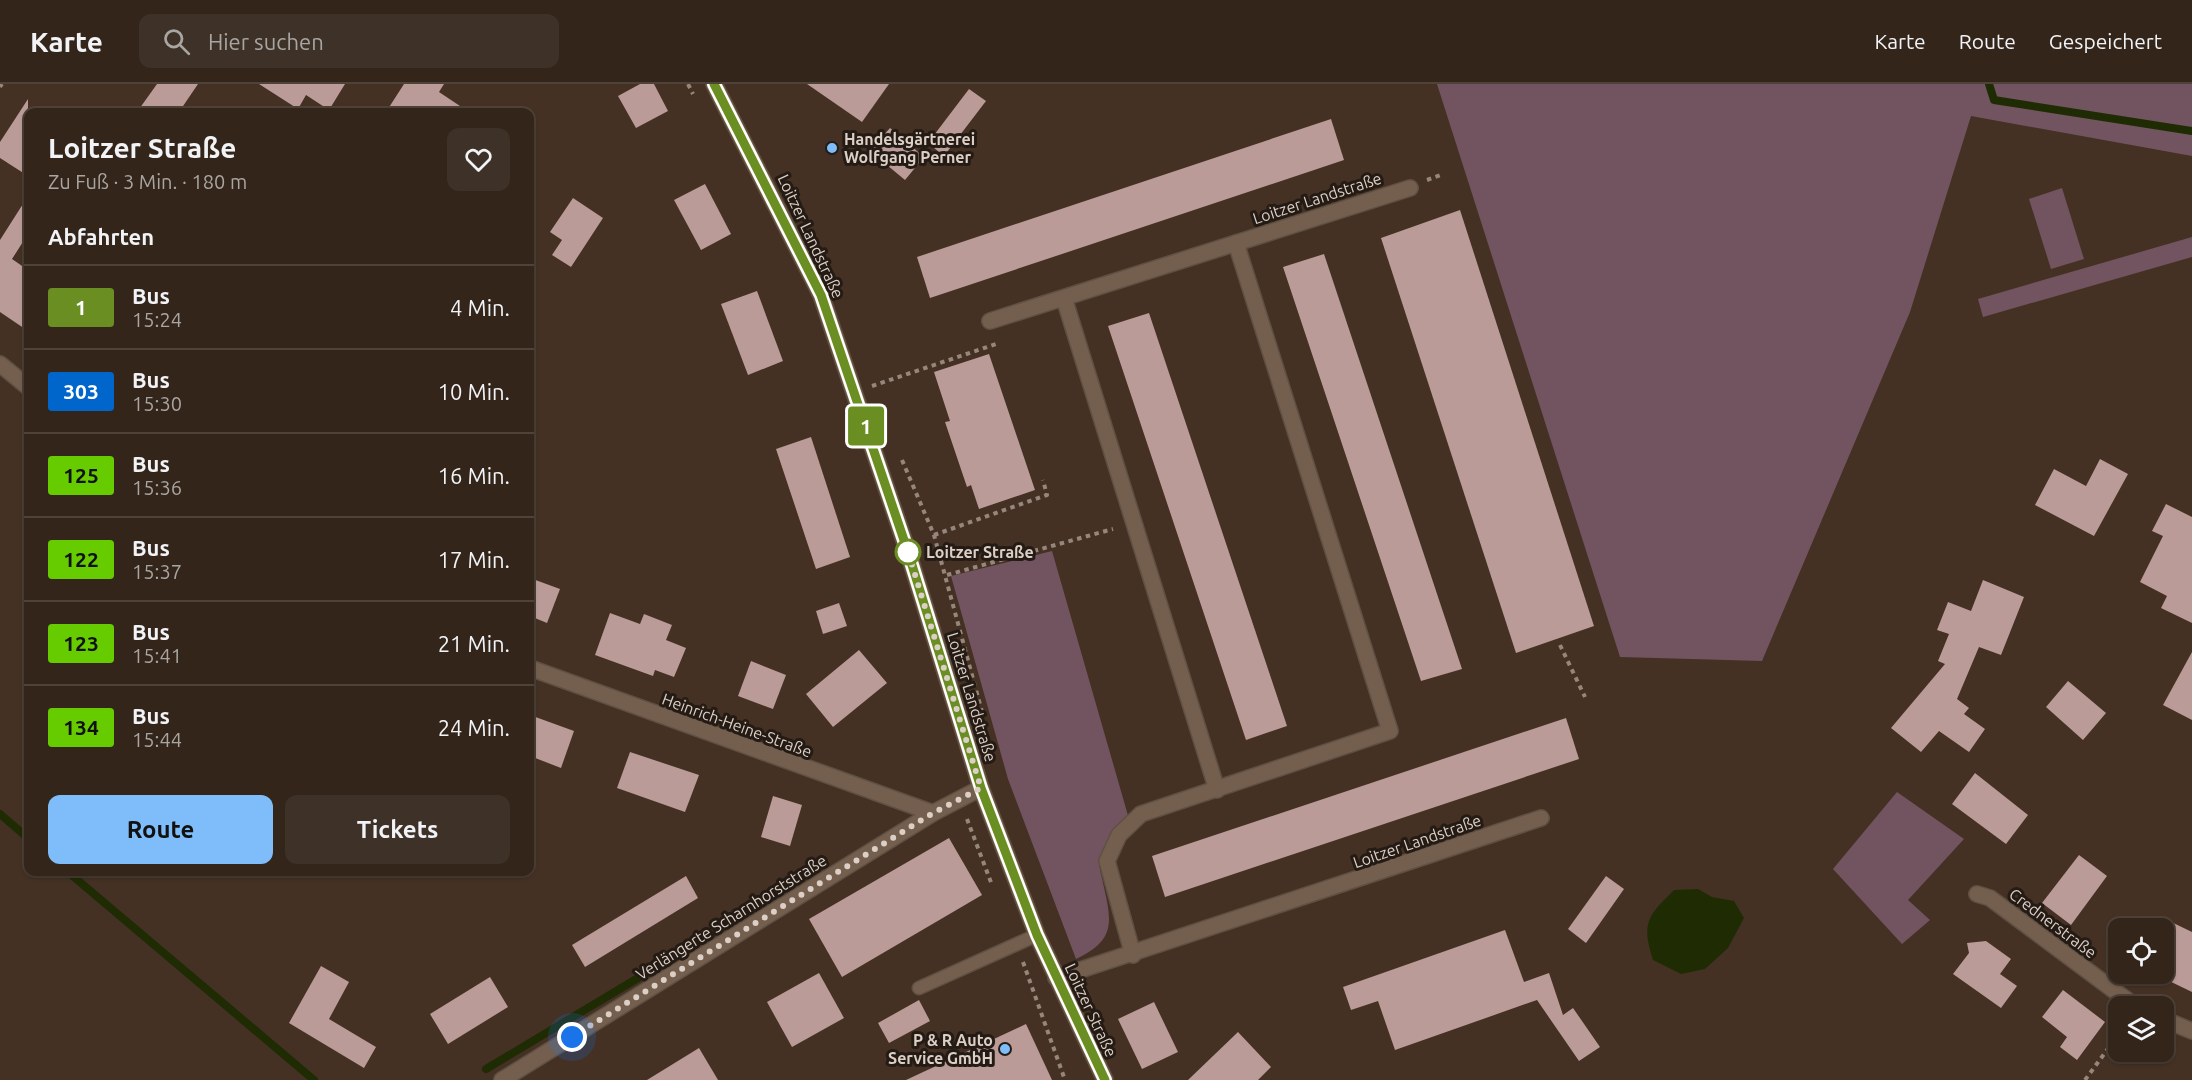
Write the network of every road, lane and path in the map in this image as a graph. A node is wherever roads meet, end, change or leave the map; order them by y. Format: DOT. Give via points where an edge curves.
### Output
graph roads {
  1 [pos="688,84"];
  2 [pos="714,84"];
  3 [pos="693,95"];
  4 [pos="1410,188"];
  5 [pos="1236,243"];
  6 [pos="1064,298"];
  7 [pos="1006,316"];
  8 [pos="990,321"];
  9 [pos="0,364"];
  10 [pos="24,384"];
  11 [pos="870,386"];
  12 [pos="1043,480"];
  13 [pos="1134,522"];
  14 [pos="947,575"];
  15 [pos="1560,645"];
  16 [pos="534,669"];
  17 [pos="1585,698"];
  18 [pos="985,722"];
  19 [pos="981,788"];
  20 [pos="1217,790"];
  21 [pos="959,799"];
  22 [pos="933,813"];
  23 [pos="1541,819"];
  24 [pos="995,891"];
  25 [pos="1977,894"];
  26 [pos="1037,935"];
  27 [pos="1017,945"];
  28 [pos="1132,955"];
  29 [pos="1056,978"];
  30 [pos="919,988"];
  31 [pos="2122,996"];
  32 [pos="2174,1024"];
  33 [pos="2192,1031"];
  34 [pos="2108,1049"];
  35 [pos="502,1080"];
  36 [pos="1065,1080"];
  37 [pos="1105,1080"];
  38 [pos="2085,1080"];
  1 -- 3 [label="path"];
  2 -- 19 [label="main road, Loitzer Landstraße" via="821,295 908,552"];
  4 -- 5 [label="street, Loitzer Landstraße"];
  5 -- 6 [label="street, Loitzer Landstraße"];
  5 -- 20 [label="street" via="1390,731"];
  6 -- 7 [label="street, Loitzer Landstraße"];
  6 -- 13 [label="street"];
  7 -- 8 [label="street, Loitzer Landstraße"];
  7 -- 11 [label="path" via="1014,338"];
  9 -- 10 [label="street"];
  12 -- 14 [label="path" via="1047,495 934,536"];
  13 -- 14 [label="path"];
  13 -- 20 [label="street"];
  14 -- 18 [label="path"];
  15 -- 17 [label="path"];
  16 -- 22 [label="street, Heinrich-Heine-Straße"];
  19 -- 21 [label="street, Verlängerte Scharnhorststraße"];
  19 -- 26 [label="main road, Loitzer Straße"];
  20 -- 28 [label="street" via="1141,814 1119,835 1107,861"];
  21 -- 22 [label="street, Verlängerte Scharnhorststraße"];
  21 -- 24 [label="path"];
  22 -- 35 [label="street, Verlängerte Scharnhorststraße"];
  23 -- 28 [label="street, Loitzer Landstraße"];
  25 -- 31 [label="street, Crednerstraße" via="1990,898"];
  26 -- 27 [label="lane"];
  26 -- 29 [label="main road, Loitzer Straße"];
  27 -- 30 [label="lane"];
  27 -- 36 [label="path"];
  28 -- 29 [label="street, Loitzer Landstraße"];
  29 -- 37 [label="main road, Loitzer Straße"];
  32 -- 33 [label="street"];
  34 -- 38 [label="path"];
}
